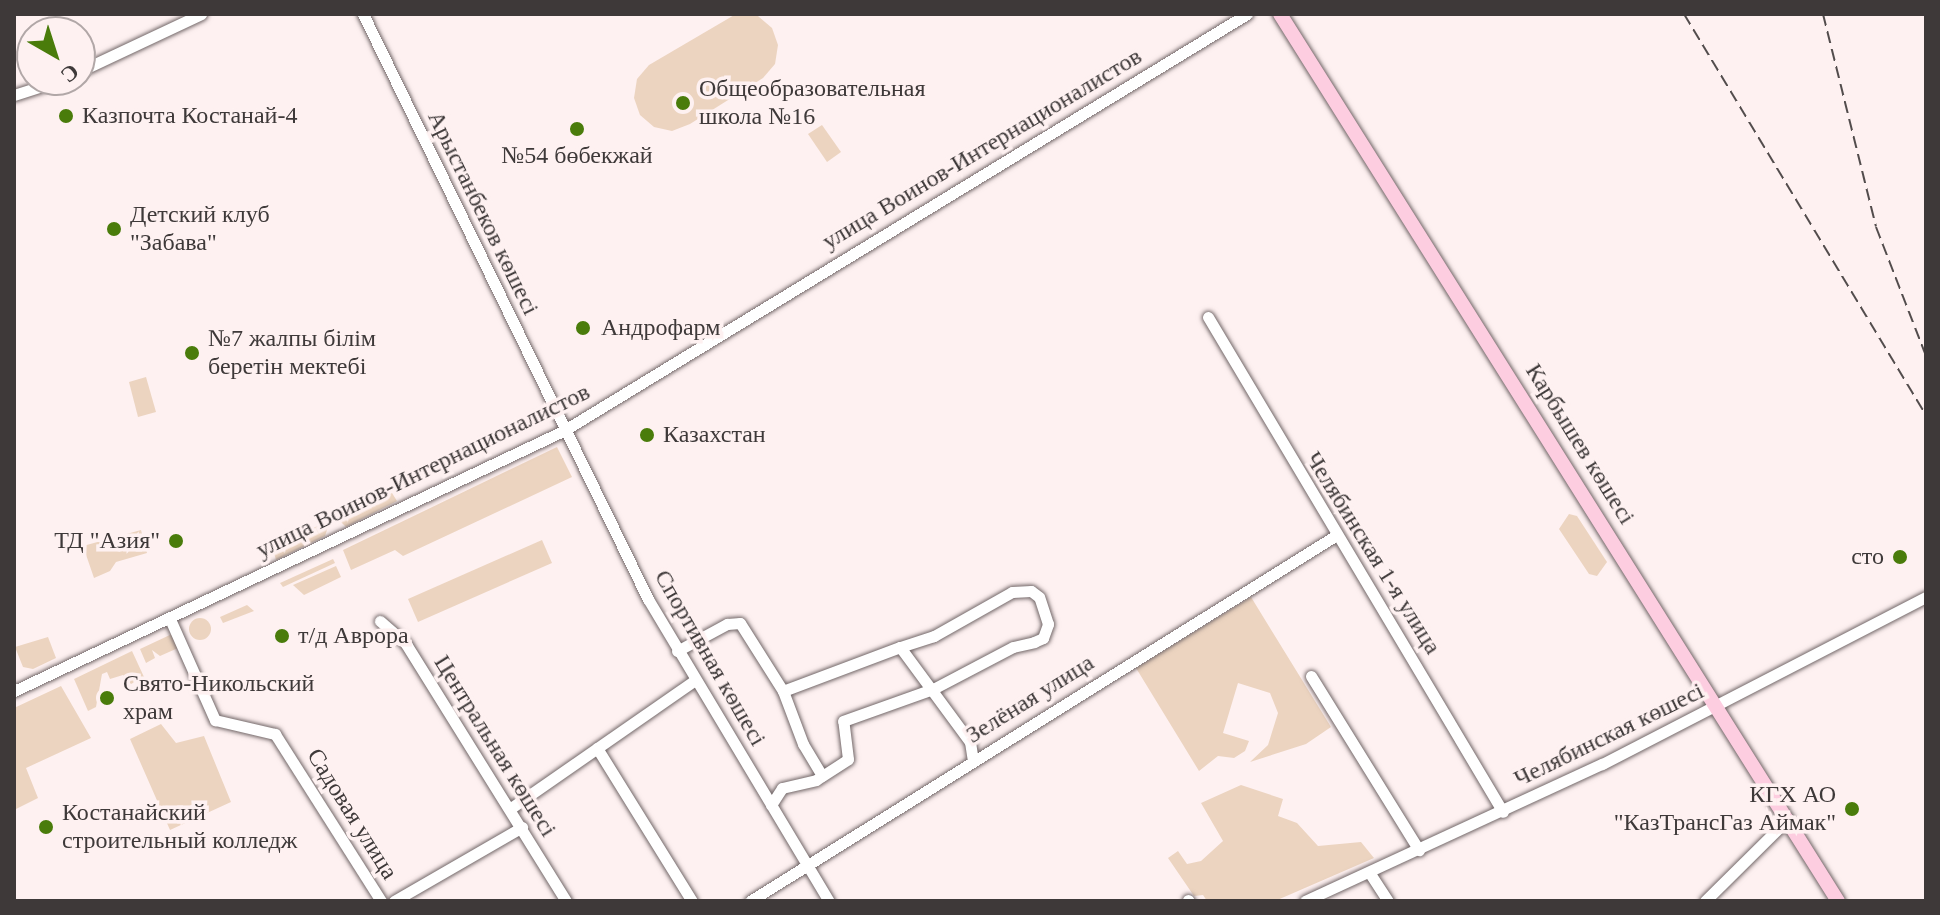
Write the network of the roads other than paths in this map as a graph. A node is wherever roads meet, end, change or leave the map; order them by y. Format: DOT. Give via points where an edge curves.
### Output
graph roads {
  1 [pos="201,14"];
  2 [pos="363,14"];
  3 [pos="1247,14"];
  4 [pos="1280,14"];
  5 [pos="96,63"];
  6 [pos="1208,317"];
  7 [pos="563,431"];
  8 [pos="1335,536"];
  9 [pos="1926,597"];
  10 [pos="170,619"];
  11 [pos="380,621"];
  12 [pos="900,647"];
  13 [pos="677,651"];
  14 [pos="1311,676"];
  15 [pos="695,680"];
  16 [pos="933,689"];
  17 [pos="14,691"];
  18 [pos="783,691"];
  19 [pos="1719,705"];
  20 [pos="597,748"];
  21 [pos="973,761"];
  22 [pos="822,776"];
  23 [pos="771,805"];
  24 [pos="511,808"];
  25 [pos="1503,812"];
  26 [pos="1788,819"];
  27 [pos="522,827"];
  28 [pos="1419,850"];
  29 [pos="808,865"];
  30 [pos="1369,872"];
  31 [pos="381,901"];
  32 [pos="394,901"];
  33 [pos="566,901"];
  34 [pos="692,901"];
  35 [pos="750,901"];
  36 [pos="829,901"];
  37 [pos="1305,901"];
  38 [pos="1388,901"];
  39 [pos="1705,901"];
  40 [pos="1838,901"];
  1 -- 5 [label="street"];
  2 -- 7 [label="street, Арыстанбеков көшесі"];
  3 -- 7 [label="street, улица Воинов-Интернационалистов"];
  4 -- 19 [label="main road, Карбышев көшесі"];
  6 -- 8 [label="street, Челябинская 1-я улица"];
  7 -- 10 [label="street, улица Воинов-Интернационалистов"];
  7 -- 13 [label="street, Спортивная көшесі"];
  8 -- 21 [label="street, Зелёная улица"];
  8 -- 25 [label="street, Челябинская 1-я улица"];
  9 -- 19 [label="street, Челябинская көшесі"];
  10 -- 17 [label="street, улица Воинов-Интернационалистов"];
  10 -- 31 [label="street, Садовая улица" via="215,720 275,734"];
  11 -- 24 [label="street, Центральная көшесі" via="406,644"];
  12 -- 16 [label="street"];
  12 -- 16 [label="street" via="934,636 1012,592 1031,591 1039,597 1048,624 1043,638 1013,647"];
  12 -- 18 [label="street"];
  13 -- 15 [label="street, Спортивная көшесі"];
  13 -- 18 [label="street" via="727,624 740,623"];
  14 -- 28 [label="street"];
  15 -- 20 [label="street"];
  15 -- 23 [label="street, Спортивная көшесі"];
  16 -- 21 [label="street" via="970,742"];
  16 -- 22 [label="street" via="843,721 848,759"];
  18 -- 22 [label="street"];
  19 -- 25 [label="street, Челябинская көшесі"];
  19 -- 26 [label="main road, Карбышев көшесі"];
  20 -- 24 [label="street"];
  20 -- 34 [label="street"];
  21 -- 29 [label="street, Зелёная улица"];
  22 -- 23 [label="street" via="782,788"];
  23 -- 29 [label="street, Спортивная көшесі"];
  24 -- 27 [label="street, Центральная көшесі"];
  25 -- 28 [label="street, Челябинская көшесі"];
  26 -- 39 [label="street"];
  26 -- 40 [label="main road, Карбышев көшесі"];
  27 -- 32 [label="street"];
  27 -- 33 [label="street, Центральная көшесі"];
  28 -- 30 [label="street, Челябинская көшесі"];
  29 -- 35 [label="street, Зелёная улица"];
  29 -- 36 [label="street, Спортивная көшесі"];
  30 -- 37 [label="street, Челябинская көшесі"];
  30 -- 38 [label="street"];
}
